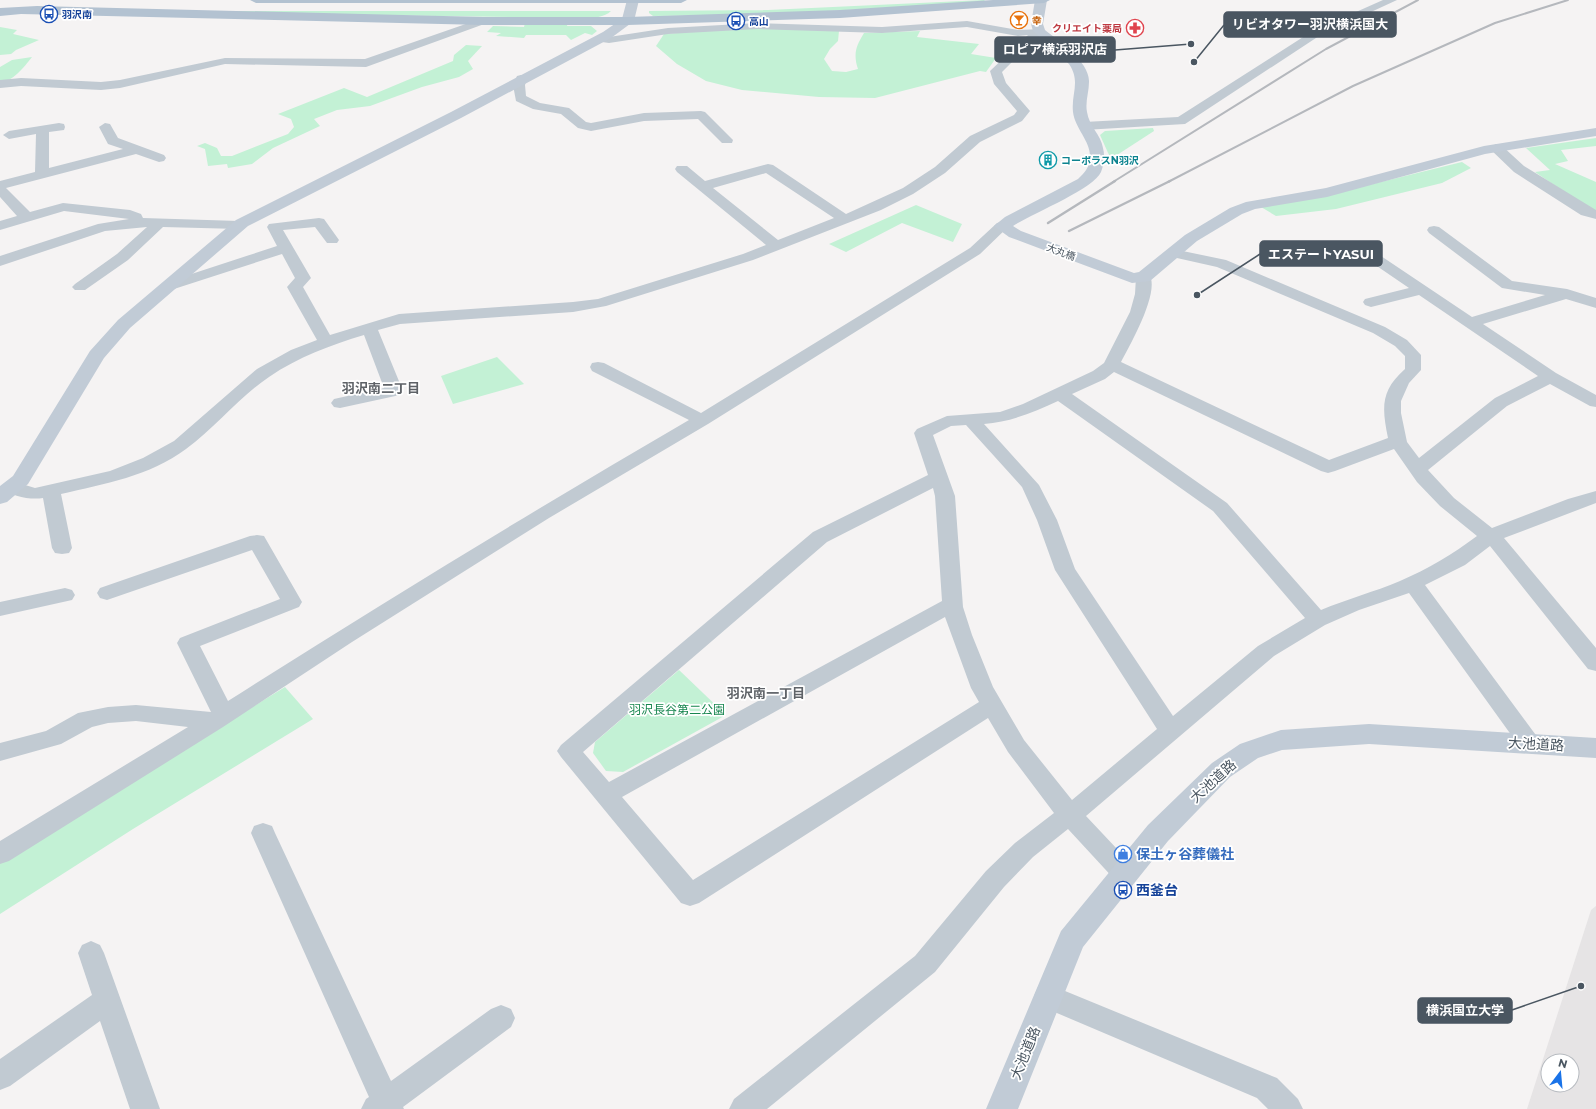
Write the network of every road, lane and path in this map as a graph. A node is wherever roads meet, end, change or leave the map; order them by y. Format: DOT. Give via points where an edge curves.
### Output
graph roads {
  1 [pos="69,0"];
  2 [pos="247,0"];
  3 [pos="633,0"];
  4 [pos="681,0"];
  5 [pos="912,0"];
  6 [pos="1043,0"];
  7 [pos="1392,0"];
  8 [pos="96,1"];
  9 [pos="42,2"];
  10 [pos="0,4"];
  11 [pos="613,4"];
  12 [pos="648,4"];
  13 [pos="693,6"];
  14 [pos="731,6"];
  15 [pos="22,11"];
  16 [pos="0,12"];
  17 [pos="483,21"];
  18 [pos="628,21"];
  19 [pos="1039,31"];
  20 [pos="599,39"];
  21 [pos="1062,51"];
  22 [pos="1009,59"];
  23 [pos="521,80"];
  24 [pos="0,84"];
  25 [pos="1084,126"];
  26 [pos="58,127"];
  27 [pos="105,127"];
  28 [pos="43,130"];
  29 [pos="1596,132"];
  30 [pos="9,136"];
  31 [pos="727,140"];
  32 [pos="1496,148"];
  33 [pos="136,150"];
  34 [pos="159,158"];
  35 [pos="682,169"];
  36 [pos="42,175"];
  37 [pos="0,185"];
  38 [pos="704,186"];
  39 [pos="0,189"];
  40 [pos="1596,215"];
  41 [pos="27,218"];
  42 [pos="844,219"];
  43 [pos="154,222"];
  44 [pos="240,225"];
  45 [pos="0,226"];
  46 [pos="1009,230"];
  47 [pos="1434,230"];
  48 [pos="332,240"];
  49 [pos="776,246"];
  50 [pos="286,248"];
  51 [pos="1173,252"];
  52 [pos="1373,257"];
  53 [pos="0,261"];
  54 [pos="1144,277"];
  55 [pos="169,286"];
  56 [pos="80,287"];
  57 [pos="1422,290"];
  58 [pos="1567,294"];
  59 [pos="1371,302"];
  60 [pos="1596,303"];
  61 [pos="1355,306"];
  62 [pos="1334,311"];
  63 [pos="1470,323"];
  64 [pos="369,328"];
  65 [pos="326,342"];
  66 [pos="1112,364"];
  67 [pos="598,367"];
  68 [pos="1550,377"];
  69 [pos="1060,394"];
  70 [pos="1596,402"];
  71 [pos="340,403"];
  72 [pos="970,419"];
  73 [pos="702,420"];
  74 [pos="1398,441"];
  75 [pos="1417,469"];
  76 [pos="939,477"];
  77 [pos="51,490"];
  78 [pos="6,492"];
  79 [pos="1596,498"];
  80 [pos="1490,536"];
  81 [pos="62,548"];
  82 [pos="1413,583"];
  83 [pos="107,593"];
  84 [pos="64,595"];
  85 [pos="953,604"];
  86 [pos="0,609"];
  87 [pos="1318,620"];
  88 [pos="1596,663"];
  89 [pos="992,704"];
  90 [pos="220,718"];
  91 [pos="1170,730"];
  92 [pos="1530,744"];
  93 [pos="1596,748"];
  94 [pos="0,752"];
  95 [pos="606,795"];
  96 [pos="1070,815"];
  97 [pos="263,833"];
  98 [pos="0,854"];
  99 [pos="1125,874"];
  100 [pos="91,953"];
  101 [pos="1048,996"];
  102 [pos="107,1000"];
  103 [pos="501,1018"];
  104 [pos="0,1076"];
  105 [pos="384,1107"];
  106 [pos="145,1109"];
  107 [pos="744,1109"];
  108 [pos="1002,1109"];
  109 [pos="1288,1109"];
  1 -- 9 [label="main road"];
  2 -- 11 [label="main road"];
  3 -- 18 [label="street"];
  4 -- 12 [label="main road"];
  5 -- 14 [label="main road"];
  6 -- 18 [label="main road" via="840,14"];
  6 -- 19 [label="street" via="1037,24"];
  7 -- 25 [label="street" via="1315,34 1180,121"];
  8 -- 9 [label="main road"];
  9 -- 10 [label="main road"];
  11 -- 12 [label="main road"];
  11 -- 15 [label="main road" via="132,7"];
  12 -- 13 [label="main road"];
  15 -- 16 [label="main road"];
  15 -- 17 [label="main road"];
  17 -- 18 [label="main road"];
  17 -- 24 [label="street" via="366,63 225,61 101,86 21,82"];
  18 -- 20 [label="street"];
  19 -- 20 [label="street" via="1018,33 967,24 882,30 758,26 668,31 609,40"];
  19 -- 21 [label="street"];
  19 -- 22 [label="street"];
  20 -- 23 [label="street"];
  21 -- 22 [label="street" via="1043,58"];
  21 -- 25 [label="street" via="1074,61 1084,80 1080,108"];
  22 -- 42 [label="street" via="996,71 1000,84 1024,111 1018,118 974,139 940,170 908,190 876,207"];
  23 -- 31 [label="street" via="520,98 537,106 565,111 582,125 591,127 644,116 701,115"];
  23 -- 44 [label="street"];
  25 -- 46 [label="street" via="1096,146 1094,172 1083,182 1011,220"];
  26 -- 28 [label="street"];
  27 -- 33 [label="street" via="113,141"];
  28 -- 30 [label="street"];
  28 -- 36 [label="street"];
  29 -- 32 [label="street"];
  32 -- 40 [label="street" via="1519,169 1586,212"];
  32 -- 51 [label="street" via="1327,192 1251,205 1191,238"];
  33 -- 34 [label="street"];
  33 -- 36 [label="street"];
  35 -- 38 [label="street"];
  36 -- 37 [label="street"];
  38 -- 42 [label="street" via="768,168"];
  38 -- 49 [label="street"];
  39 -- 41 [label="street"];
  41 -- 43 [label="street" via="63,207 130,214"];
  41 -- 45 [label="street"];
  42 -- 49 [label="street"];
  43 -- 44 [label="street"];
  43 -- 53 [label="street" via="103,227"];
  43 -- 56 [label="street" via="136,247"];
  44 -- 55 [label="street"];
  46 -- 54 [label="street, 大丸橋" via="1106,270 1132,278"];
  46 -- 73 [label="street"];
  47 -- 58 [label="street" via="1507,286"];
  48 -- 50 [label="street" via="319,222 274,227"];
  49 -- 64 [label="street" via="600,303 400,319"];
  50 -- 55 [label="street"];
  50 -- 65 [label="street" via="302,278 295,287"];
  51 -- 54 [label="street"];
  51 -- 62 [label="street" via="1221,263"];
  52 -- 57 [label="street"];
  54 -- 66 [label="street" via="1138,312"];
  55 -- 78 [label="street" via="124,324 96,355 21,480"];
  57 -- 59 [label="street"];
  57 -- 63 [label="street"];
  58 -- 60 [label="street"];
  58 -- 63 [label="street"];
  61 -- 62 [label="street"];
  62 -- 74 [label="street" via="1379,330 1401,343 1413,355 1413,370 1401,381 1392,401"];
  63 -- 68 [label="street"];
  64 -- 65 [label="street"];
  64 -- 71 [label="street" via="394,391"];
  65 -- 77 [label="street" via="297,354 263,373 180,445 150,462 114,476"];
  66 -- 69 [label="street" via="1099,375"];
  66 -- 74 [label="street" via="1328,467"];
  67 -- 73 [label="street"];
  68 -- 70 [label="street"];
  68 -- 75 [label="street" via="1501,402"];
  69 -- 72 [label="street" via="1029,408 1002,416"];
  69 -- 87 [label="street" via="1220,507"];
  72 -- 76 [label="street" via="947,421 923,433"];
  72 -- 91 [label="street" via="1030,485 1047,520 1065,570"];
  73 -- 90 [label="street" via="536,518 344,637"];
  74 -- 75 [label="street"];
  75 -- 80 [label="street" via="1447,502"];
  76 -- 85 [label="street" via="945,496"];
  76 -- 95 [label="street" via="820,538 569,751"];
  77 -- 78 [label="street" via="34,494"];
  77 -- 81 [label="street"];
  79 -- 80 [label="street" via="1575,503"];
  80 -- 82 [label="street" via="1458,560"];
  80 -- 88 [label="street" via="1501,545"];
  82 -- 87 [label="street"];
  82 -- 92 [label="street"];
  83 -- 90 [label="street" via="257,540 292,602 188,643"];
  84 -- 86 [label="street"];
  85 -- 89 [label="street" via="961,635 982,688"];
  85 -- 95 [label="street"];
  87 -- 91 [label="street" via="1266,651"];
  89 -- 95 [label="street" via="690,895"];
  89 -- 96 [label="street" via="1016,746"];
  90 -- 94 [label="street" via="136,713 81,716 53,738"];
  90 -- 98 [label="street"];
  91 -- 96 [label="street"];
  92 -- 93 [label="street, 大池道路"];
  92 -- 99 [label="street, 大池道路" via="1369,734 1281,740 1249,751 1221,770 1158,833"];
  96 -- 99 [label="street"];
  96 -- 107 [label="street" via="1024,850 995,879 925,964"];
  97 -- 105 [label="street"];
  99 -- 101 [label="street, 大池道路" via="1071,940"];
  100 -- 102 [label="street"];
  101 -- 108 [label="street, 大池道路"];
  101 -- 109 [label="street" via="1267,1088"];
  102 -- 104 [label="street"];
  102 -- 106 [label="street"];
  103 -- 105 [label="street"];
}
